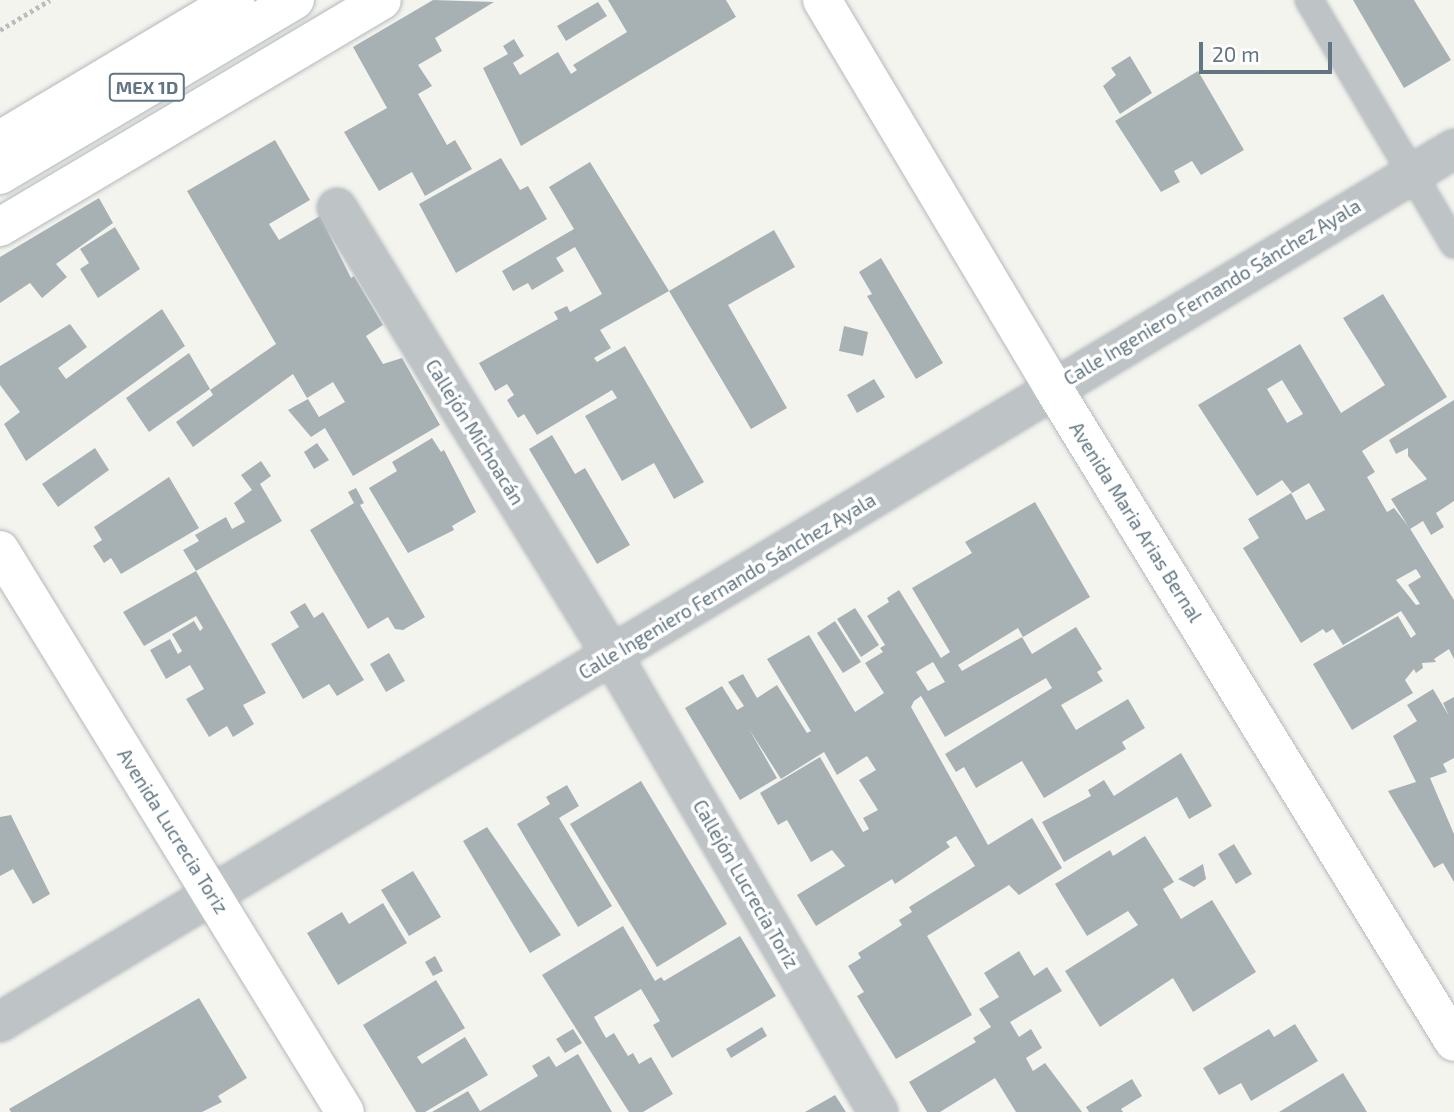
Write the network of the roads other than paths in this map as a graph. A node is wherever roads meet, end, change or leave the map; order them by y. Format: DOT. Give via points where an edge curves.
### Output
graph roads {
  1 [pos="187,0"];
  2 [pos="236,0"];
  3 [pos="270,0"];
  4 [pos="295,0"];
  5 [pos="382,0"];
  6 [pos="822,0"];
  7 [pos="1309,0"];
  8 [pos="0,111"];
  9 [pos="0,140"];
  10 [pos="1454,149"];
  11 [pos="0,160"];
  12 [pos="1412,173"];
  13 [pos="0,175"];
  14 [pos="337,208"];
  15 [pos="0,227"];
  16 [pos="1454,244"];
  17 [pos="1052,387"];
  18 [pos="0,550"];
  19 [pos="612,657"];
  20 [pos="213,895"];
  21 [pos="0,1022"];
  22 [pos="1454,1042"];
  23 [pos="345,1112"];
  24 [pos="878,1112"];
  1 -- 8 [label="main road, MEX 1D"];
  2 -- 9 [label="main road"];
  3 -- 11 [label="main road"];
  4 -- 13 [label="main road, MEX 1D"];
  5 -- 15 [label="main road"];
  6 -- 17 [label="main road, Avenida Maria Arias Bernal"];
  7 -- 12 [label="lane"];
  10 -- 12 [label="street, Calle Ingeniero Fernando Sánchez Ayala"];
  12 -- 16 [label="lane"];
  12 -- 17 [label="street, Calle Ingeniero Fernando Sánchez Ayala"];
  14 -- 19 [label="street, Callejón Michoacán"];
  17 -- 19 [label="street, Calle Ingeniero Fernando Sánchez Ayala"];
  17 -- 22 [label="main road, Avenida Maria Arias Bernal"];
  18 -- 20 [label="main road, Avenida Lucrecia Toriz"];
  19 -- 20 [label="street, Calle Ingeniero Fernando Sánchez Ayala"];
  19 -- 24 [label="street, Callejón Lucrecia Toriz"];
  20 -- 21 [label="street, Calle Ingeniero Fernando Sánchez Ayala"];
  20 -- 23 [label="main road, Avenida Lucrecia Toriz"];
}
